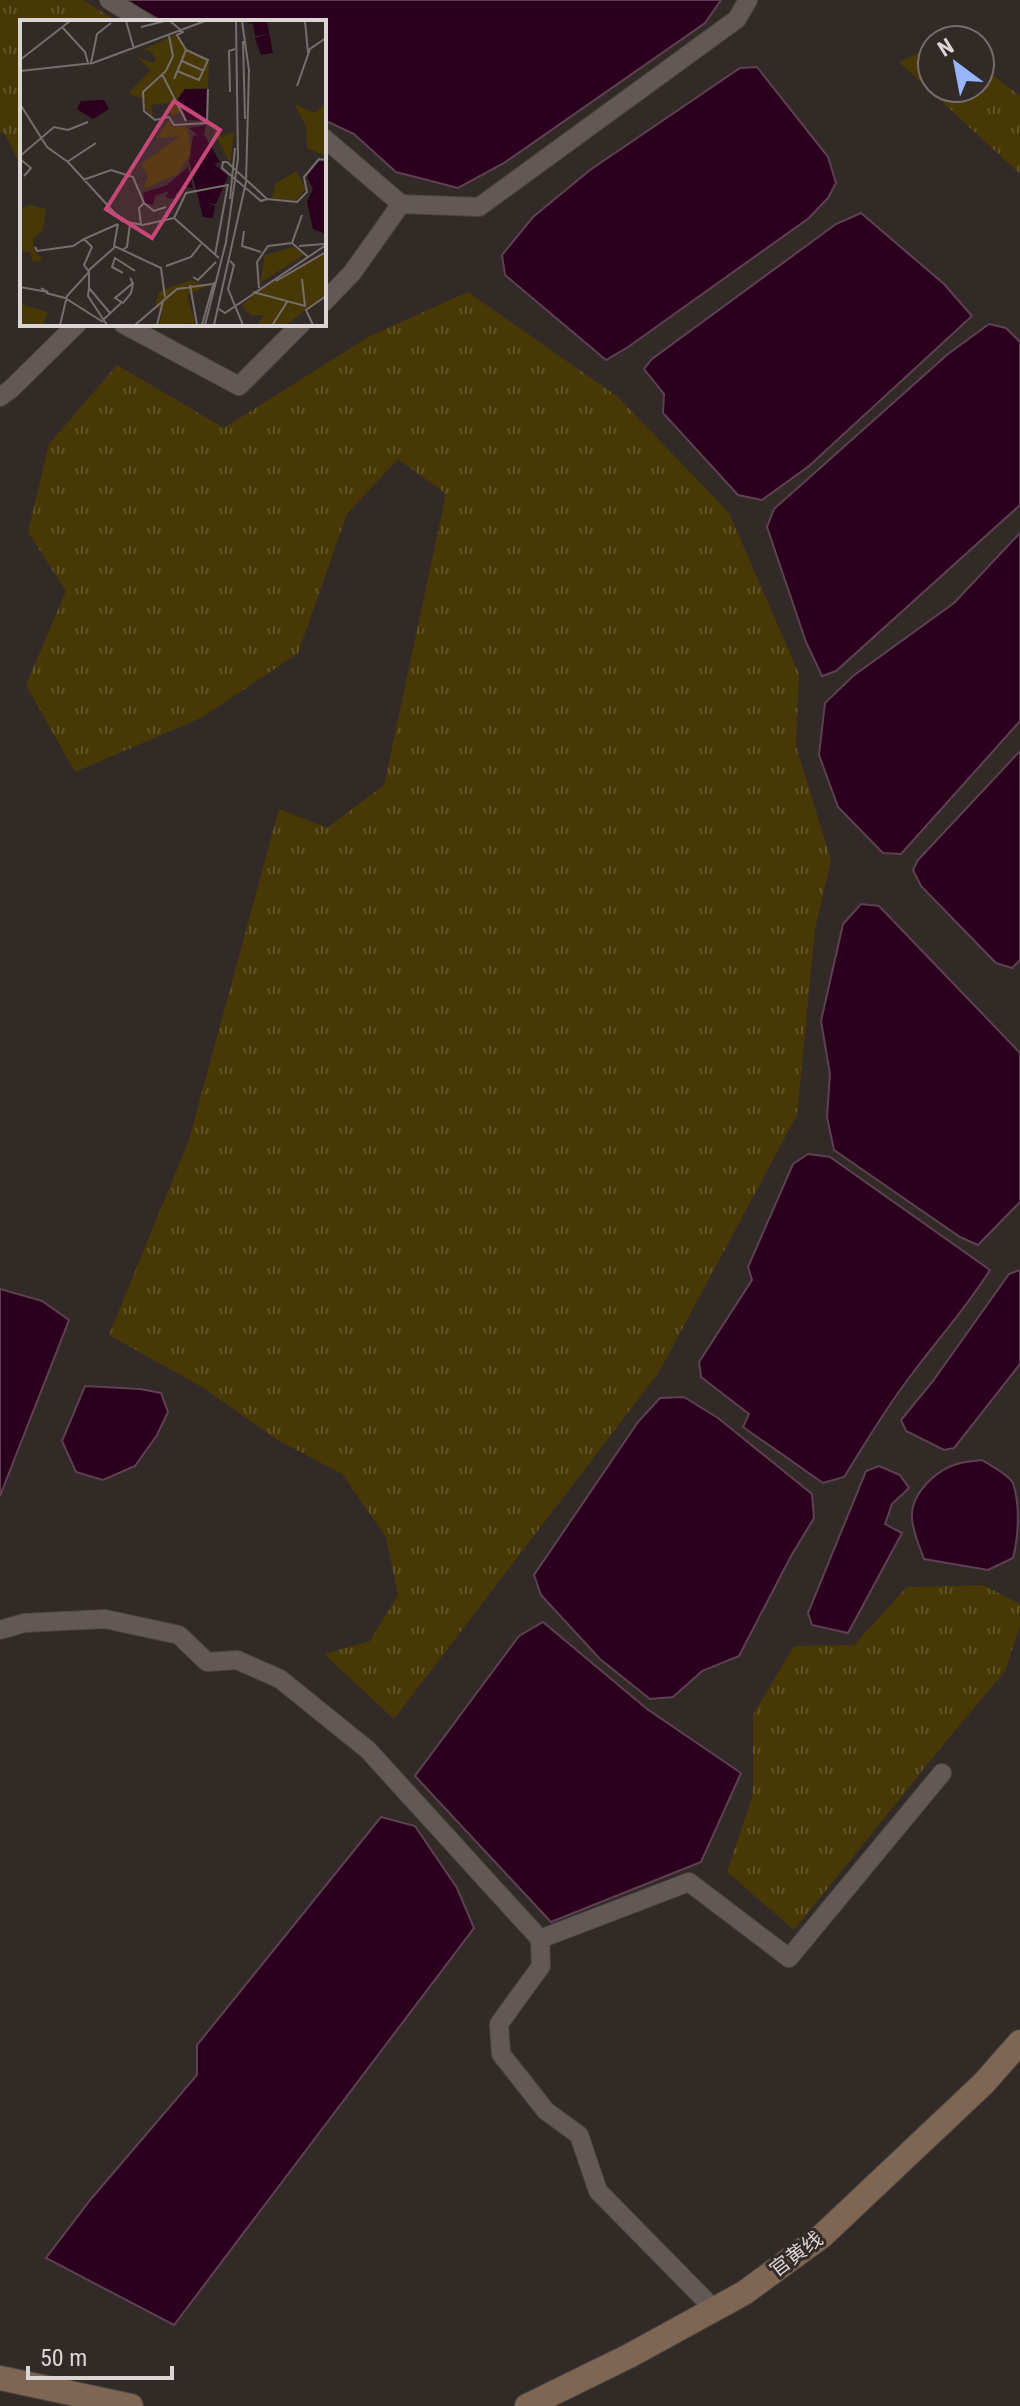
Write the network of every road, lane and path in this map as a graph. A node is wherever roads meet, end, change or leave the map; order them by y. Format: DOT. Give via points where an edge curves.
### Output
graph roads {
  1 [pos="109,0"];
  2 [pos="748,0"];
  3 [pos="142,20"];
  4 [pos="326,140"];
  5 [pos="401,204"];
  6 [pos="326,300"];
  7 [pos="75,326"];
  8 [pos="127,326"];
  9 [pos="299,326"];
  10 [pos="0,397"];
  11 [pos="0,1630"];
  12 [pos="942,1773"];
  13 [pos="540,1939"];
  14 [pos="1020,2042"];
  15 [pos="714,2309"];
  16 [pos="0,2378"];
  17 [pos="531,2405"];
  18 [pos="131,2406"];
  1 -- 3 [label="street"];
  2 -- 5 [label="street" via="737,19 479,207"];
  4 -- 5 [label="street"];
  5 -- 6 [label="street"];
  7 -- 10 [label="street"];
  8 -- 9 [label="street" via="239,386"];
  11 -- 13 [label="street" via="24,1623 105,1619 179,1635 207,1662 237,1660 280,1679 368,1750"];
  12 -- 13 [label="street" via="789,1958 689,1882"];
  13 -- 15 [label="street" via="541,1966 499,2024 501,2054 546,2111 579,2135 598,2191"];
  14 -- 15 [label="street, 官黄线" via="984,2083 822,2236"];
  15 -- 17 [label="street, 官黄线"];
  16 -- 18 [label="street"];
}
